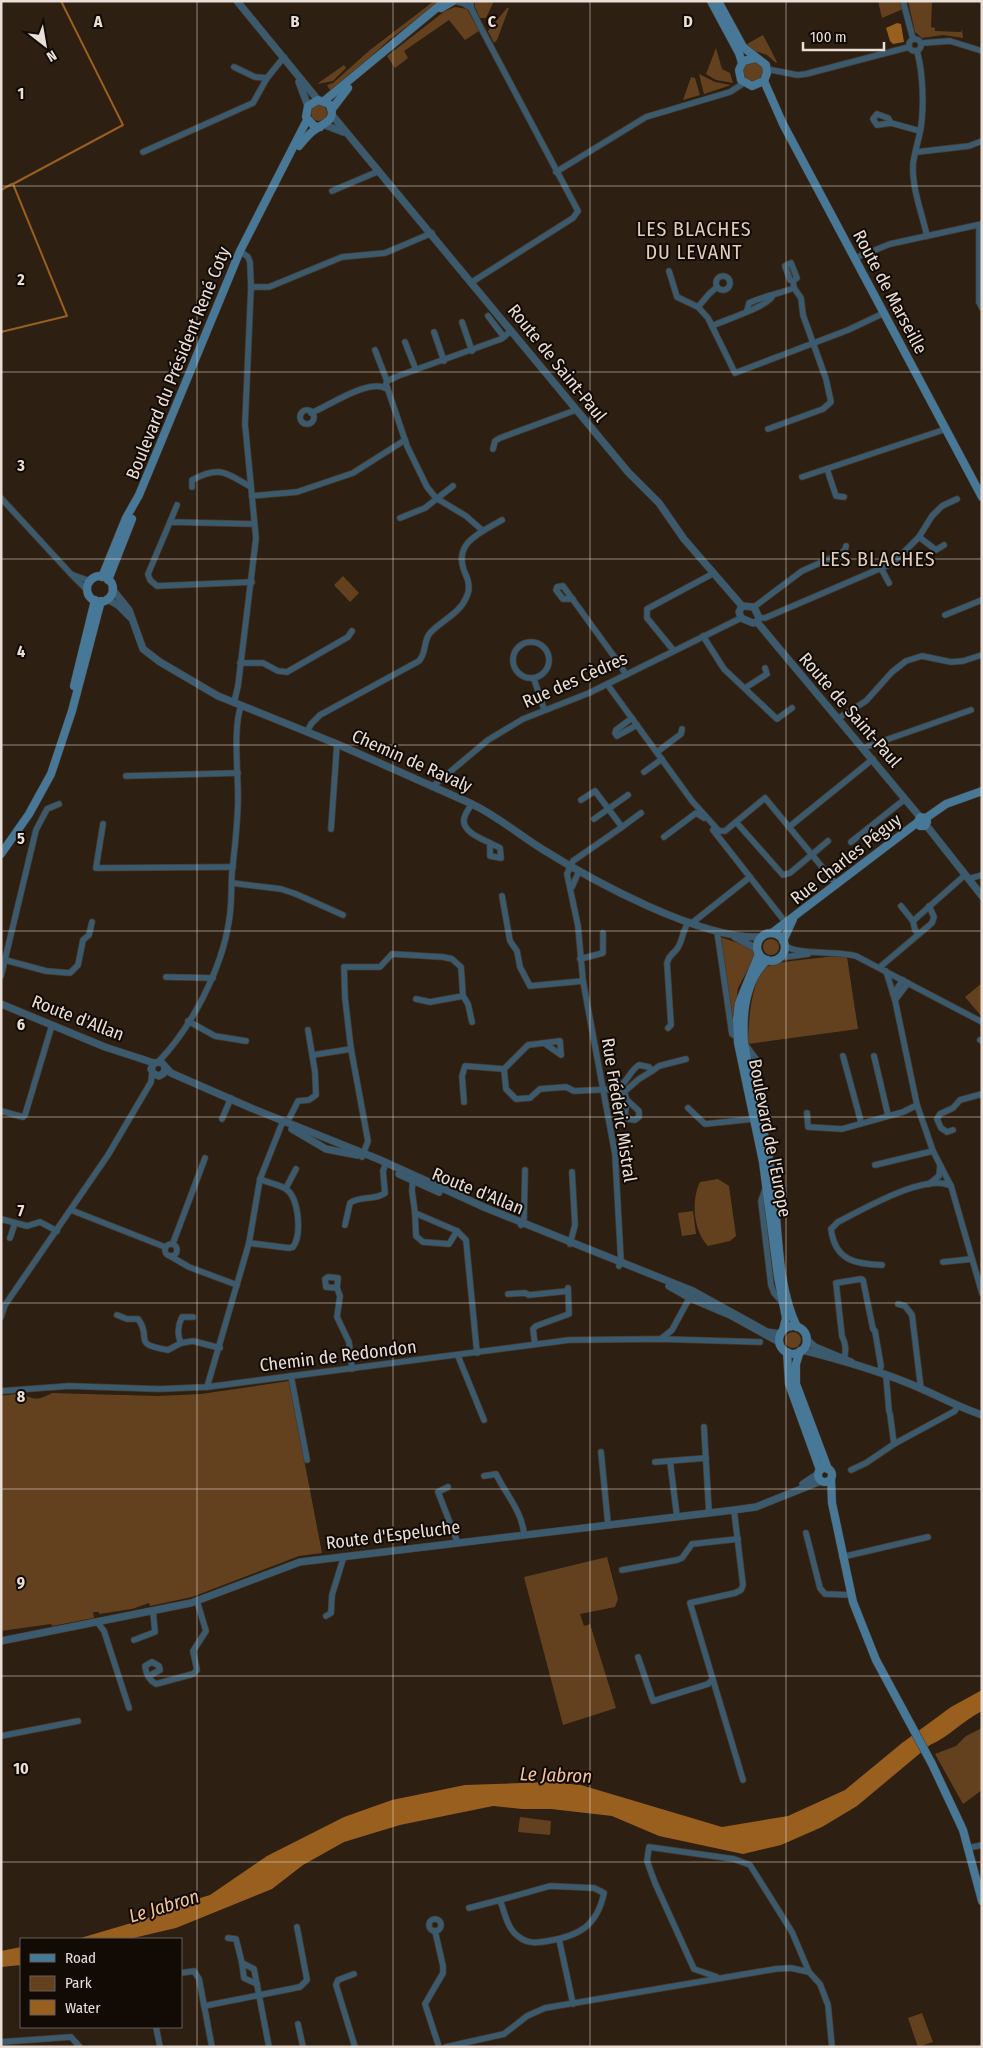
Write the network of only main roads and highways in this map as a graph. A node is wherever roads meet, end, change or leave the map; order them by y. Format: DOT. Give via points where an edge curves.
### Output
graph roads {
  1 [pos="445,1"];
  2 [pos="453,1"];
  3 [pos="711,1"];
  4 [pos="718,1"];
  5 [pos="431,14"];
  6 [pos="756,58"];
  7 [pos="742,63"];
  8 [pos="358,74"];
  9 [pos="764,82"];
  10 [pos="756,86"];
  11 [pos="321,100"];
  12 [pos="772,101"];
  13 [pos="332,112"];
  14 [pos="307,120"];
  15 [pos="322,126"];
  16 [pos="286,164"];
  17 [pos="982,497"];
  18 [pos="105,578"];
  19 [pos="101,600"];
  20 [pos="982,791"];
  21 [pos="1,854"];
  22 [pos="794,919"];
  23 [pos="772,933"];
  24 [pos="784,943"];
  25 [pos="758,952"];
  26 [pos="767,960"];
  27 [pos="740,1040"];
  28 [pos="797,1327"];
  29 [pos="781,1335"];
  30 [pos="801,1351"];
  31 [pos="787,1352"];
  32 [pos="823,1477"];
  33 [pos="982,1901"];
  1 -- 5 [label="main road"];
  2 -- 5 [label="main road"];
  3 -- 7 [label="main road"];
  4 -- 6 [label="main road" via="743,47"];
  5 -- 8 [label="main road"];
  6 -- 7 [label="main road"];
  6 -- 9 [label="main road" via="767,69"];
  7 -- 10 [label="main road" via="739,73 744,83"];
  8 -- 11 [label="main road"];
  8 -- 13 [label="main road"];
  9 -- 10 [label="main road"];
  9 -- 12 [label="main road"];
  10 -- 12 [label="main road"];
  11 -- 13 [label="main road"];
  11 -- 14 [label="main road" via="308,106"];
  12 -- 17 [label="main road, Route de Marseille"];
  13 -- 15 [label="main road"];
  14 -- 15 [label="main road" via="314,126"];
  14 -- 16 [label="main road, Boulevard du Président René Coty"];
  15 -- 16 [label="main road, Boulevard du Président René Coty" via="304,139"];
  16 -- 18 [label="main road, Boulevard du Président René Coty" via="240,251"];
  18 -- 19 [label="main road" via="112,589"];
  18 -- 19 [label="main road" via="90,581 87,590 90,597"];
  19 -- 21 [label="main road" via="51,774 29,814"];
  20 -- 22 [label="main road, Rue Charles Péguy" via="946,804"];
  22 -- 23 [label="main road, Rue Charles Péguy"];
  22 -- 24 [label="main road, Rue Charles Péguy"];
  23 -- 24 [label="main road"];
  23 -- 25 [label="main road" via="761,937"];
  24 -- 26 [label="main road" via="783,953 778,958"];
  25 -- 26 [label="main road"];
  25 -- 27 [label="main road, Boulevard de l'Europe" via="739,1003"];
  26 -- 27 [label="main road, Boulevard de l'Europe" via="756,972 749,991"];
  27 -- 28 [label="main road, Boulevard de l'Europe" via="772,1176 784,1279"];
  27 -- 29 [label="main road, Boulevard de l'Europe" via="767,1186 786,1318"];
  28 -- 29 [label="main road" via="790,1327"];
  28 -- 30 [label="main road" via="804,1332 806,1339"];
  29 -- 31 [label="main road"];
  30 -- 31 [label="main road"];
  30 -- 32 [label="main road" via="796,1364 796,1384 832,1473"];
  31 -- 32 [label="main road" via="789,1384"];
  32 -- 33 [label="main road" via="832,1503 851,1596 876,1660 933,1765 963,1830"];
}
